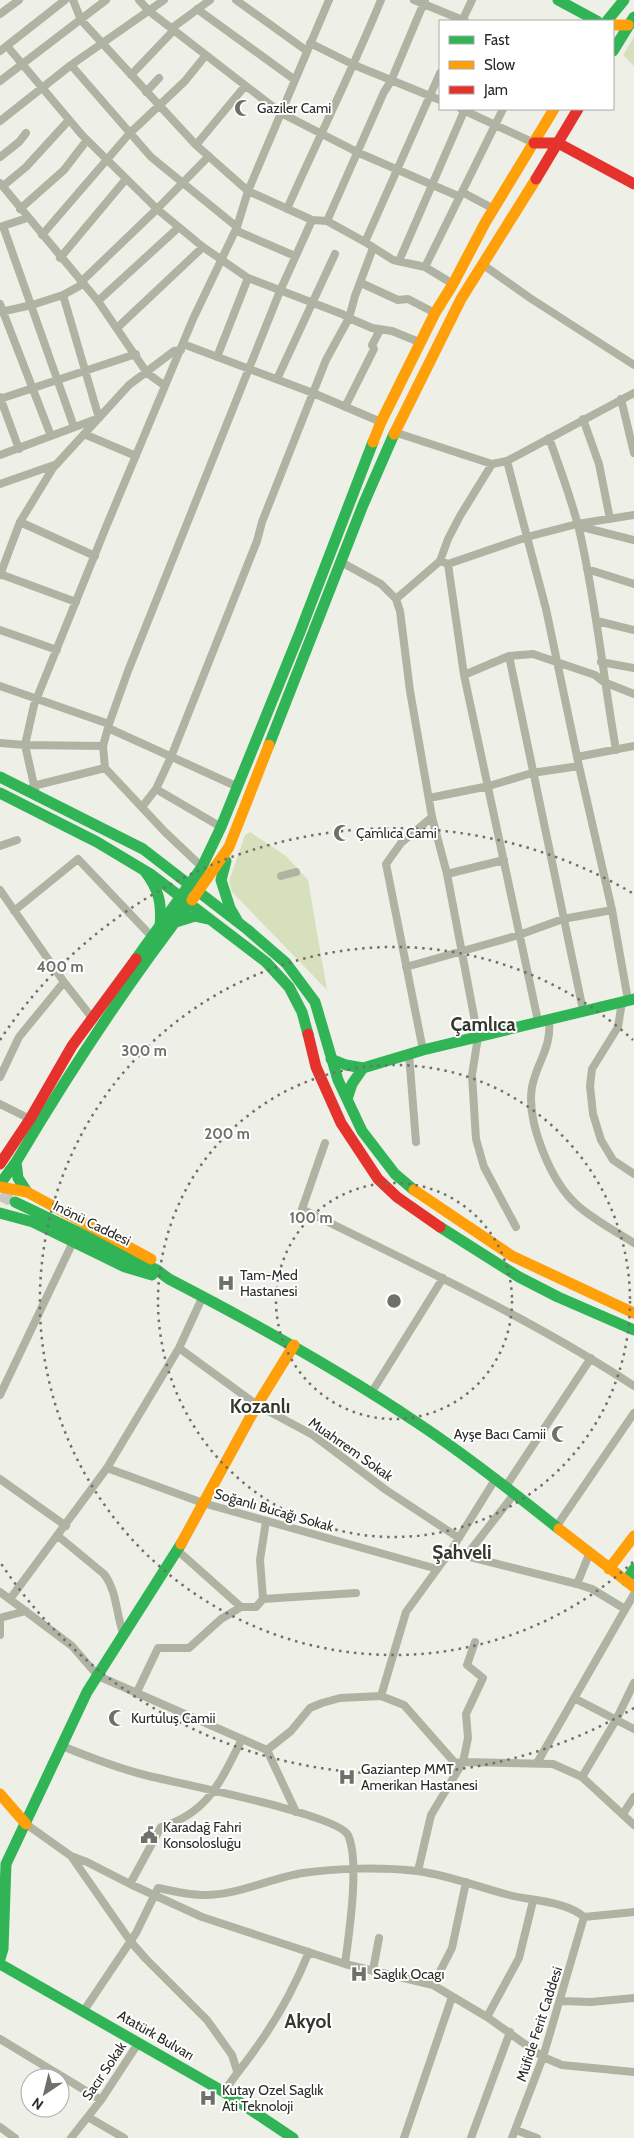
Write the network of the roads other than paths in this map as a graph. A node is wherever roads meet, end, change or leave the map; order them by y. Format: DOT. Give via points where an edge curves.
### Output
graph roads {
  1 [pos="19,0"];
  2 [pos="65,0"];
  3 [pos="73,0"];
  4 [pos="106,0"];
  5 [pos="138,0"];
  6 [pos="164,0"];
  7 [pos="210,0"];
  8 [pos="236,0"];
  9 [pos="329,0"];
  10 [pos="380,0"];
  11 [pos="414,0"];
  12 [pos="472,0"];
  13 [pos="558,0"];
  14 [pos="624,0"];
  15 [pos="424,2"];
  16 [pos="198,10"];
  17 [pos="149,11"];
  18 [pos="0,14"];
  19 [pos="81,20"];
  20 [pos="461,20"];
  21 [pos="463,20"];
  22 [pos="595,20"];
  23 [pos="608,20"];
  24 [pos="632,22"];
  25 [pos="614,25"];
  26 [pos="173,29"];
  27 [pos="102,43"];
  28 [pos="309,47"];
  29 [pos="3,48"];
  30 [pos="614,49"];
  31 [pos="206,55"];
  32 [pos="22,64"];
  33 [pos="71,65"];
  34 [pos="354,66"];
  35 [pos="439,74"];
  36 [pos="131,75"];
  37 [pos="159,78"];
  38 [pos="295,80"];
  39 [pos="0,81"];
  40 [pos="391,81"];
  41 [pos="245,86"];
  42 [pos="41,88"];
  43 [pos="146,92"];
  44 [pos="430,96"];
  45 [pos="439,100"];
  46 [pos="159,105"];
  47 [pos="464,110"];
  48 [pos="466,110"];
  49 [pos="501,110"];
  50 [pos="553,110"];
  51 [pos="577,110"];
  52 [pos="281,112"];
  53 [pos="69,120"];
  54 [pos="0,121"];
  55 [pos="494,123"];
  56 [pos="26,133"];
  57 [pos="129,134"];
  58 [pos="320,134"];
  59 [pos="87,140"];
  60 [pos="534,143"];
  61 [pos="558,143"];
  62 [pos="196,144"];
  63 [pos="359,153"];
  64 [pos="209,156"];
  65 [pos="0,157"];
  66 [pos="107,160"];
  67 [pos="397,170"];
  68 [pos="126,179"];
  69 [pos="182,183"];
  70 [pos="634,184"];
  71 [pos="1,185"];
  72 [pos="434,185"];
  73 [pos="248,191"];
  74 [pos="460,194"];
  75 [pos="20,209"];
  76 [pos="157,209"];
  77 [pos="287,209"];
  78 [pos="494,209"];
  79 [pos="27,218"];
  80 [pos="312,220"];
  81 [pos="327,221"];
  82 [pos="1,227"];
  83 [pos="179,227"];
  84 [pos="237,227"];
  85 [pos="42,235"];
  86 [pos="365,242"];
  87 [pos="203,247"];
  88 [pos="373,248"];
  89 [pos="335,254"];
  90 [pos="295,256"];
  91 [pos="60,258"];
  92 [pos="222,261"];
  93 [pos="399,261"];
  94 [pos="482,264"];
  95 [pos="425,267"];
  96 [pos="248,278"];
  97 [pos="82,283"];
  98 [pos="361,283"];
  99 [pos="454,284"];
  100 [pos="280,291"];
  101 [pos="63,295"];
  102 [pos="98,301"];
  103 [pos="313,304"];
  104 [pos="32,305"];
  105 [pos="1,309"];
  106 [pos="435,313"];
  107 [pos="349,318"];
  108 [pos="117,328"];
  109 [pos="380,330"];
  110 [pos="419,342"];
  111 [pos="182,347"];
  112 [pos="136,354"];
  113 [pos="217,357"];
  114 [pos="634,365"];
  115 [pos="248,368"];
  116 [pos="86,372"];
  117 [pos="147,373"];
  118 [pos="277,380"];
  119 [pos="57,381"];
  120 [pos="165,386"];
  121 [pos="32,388"];
  122 [pos="313,393"];
  123 [pos="634,393"];
  124 [pos="0,398"];
  125 [pos="621,400"];
  126 [pos="345,407"];
  127 [pos="99,418"];
  128 [pos="583,419"];
  129 [pos="381,422"];
  130 [pos="74,427"];
  131 [pos="394,432"];
  132 [pos="84,434"];
  133 [pos="51,436"];
  134 [pos="548,438"];
  135 [pos="18,449"];
  136 [pos="634,454"];
  137 [pos="0,455"];
  138 [pos="136,456"];
  139 [pos="507,461"];
  140 [pos="57,464"];
  141 [pos="492,464"];
  142 [pos="0,484"];
  143 [pos="634,515"];
  144 [pos="610,519"];
  145 [pos="20,522"];
  146 [pos="578,525"];
  147 [pos="527,537"];
  148 [pos="634,540"];
  149 [pos="95,556"];
  150 [pos="440,561"];
  151 [pos="341,562"];
  152 [pos="448,564"];
  153 [pos="587,569"];
  154 [pos="0,574"];
  155 [pos="634,584"];
  156 [pos="396,599"];
  157 [pos="76,602"];
  158 [pos="597,621"];
  159 [pos="0,630"];
  160 [pos="634,630"];
  161 [pos="57,650"];
  162 [pos="509,656"];
  163 [pos="556,661"];
  164 [pos="601,662"];
  165 [pos="634,668"];
  166 [pos="464,675"];
  167 [pos="604,682"];
  168 [pos="0,686"];
  169 [pos="634,694"];
  170 [pos="37,699"];
  171 [pos="108,726"];
  172 [pos="0,742"];
  173 [pos="25,745"];
  174 [pos="103,746"];
  175 [pos="634,746"];
  176 [pos="616,750"];
  177 [pos="171,757"];
  178 [pos="577,757"];
  179 [pos="579,766"];
  180 [pos="105,768"];
  181 [pos="532,772"];
  182 [pos="0,777"];
  183 [pos="489,786"];
  184 [pos="238,787"];
  185 [pos="156,789"];
  186 [pos="34,790"];
  187 [pos="0,793"];
  188 [pos="430,798"];
  189 [pos="142,807"];
  190 [pos="432,817"];
  191 [pos="221,827"];
  192 [pos="18,840"];
  193 [pos="0,846"];
  194 [pos="229,847"];
  195 [pos="504,860"];
  196 [pos="202,867"];
  197 [pos="144,870"];
  198 [pos="296,872"];
  199 [pos="447,874"];
  200 [pos="281,876"];
  201 [pos="194,889"];
  202 [pos="0,890"];
  203 [pos="185,901"];
  204 [pos="14,910"];
  205 [pos="612,910"];
  206 [pos="209,919"];
  207 [pos="563,919"];
  208 [pos="176,922"];
  209 [pos="238,922"];
  210 [pos="160,927"];
  211 [pos="519,935"];
  212 [pos="153,938"];
  213 [pos="462,951"];
  214 [pos="406,967"];
  215 [pos="64,982"];
  216 [pos="628,1000"];
  217 [pos="583,1010"];
  218 [pos="544,1020"];
  219 [pos="96,1021"];
  220 [pos="478,1037"];
  221 [pos="423,1050"];
  222 [pos="409,1054"];
  223 [pos="331,1058"];
  224 [pos="363,1068"];
  225 [pos="0,1077"];
  226 [pos="346,1099"];
  227 [pos="0,1104"];
  228 [pos="30,1119"];
  229 [pos="416,1142"];
  230 [pos="325,1143"];
  231 [pos="16,1162"];
  232 [pos="0,1164"];
  233 [pos="634,1174"];
  234 [pos="0,1186"];
  235 [pos="27,1192"];
  236 [pos="15,1202"];
  237 [pos="0,1214"];
  238 [pos="516,1227"];
  239 [pos="73,1242"];
  240 [pos="634,1243"];
  241 [pos="170,1276"];
  242 [pos="443,1278"];
  243 [pos="203,1296"];
  244 [pos="634,1313"];
  245 [pos="634,1330"];
  246 [pos="294,1345"];
  247 [pos="179,1348"];
  248 [pos="591,1358"];
  249 [pos="634,1386"];
  250 [pos="375,1387"];
  251 [pos="0,1395"];
  252 [pos="257,1405"];
  253 [pos="634,1413"];
  254 [pos="107,1468"];
  255 [pos="496,1478"];
  256 [pos="0,1480"];
  257 [pos="511,1487"];
  258 [pos="203,1503"];
  259 [pos="266,1521"];
  260 [pos="558,1524"];
  261 [pos="66,1526"];
  262 [pos="58,1536"];
  263 [pos="634,1536"];
  264 [pos="459,1538"];
  265 [pos="452,1549"];
  266 [pos="177,1550"];
  267 [pos="590,1552"];
  268 [pos="466,1556"];
  269 [pos="611,1566"];
  270 [pos="437,1569"];
  271 [pos="631,1578"];
  272 [pos="577,1584"];
  273 [pos="0,1592"];
  274 [pos="356,1593"];
  275 [pos="634,1594"];
  276 [pos="10,1599"];
  277 [pos="263,1599"];
  278 [pos="240,1607"];
  279 [pos="625,1609"];
  280 [pos="26,1611"];
  281 [pos="0,1618"];
  282 [pos="123,1633"];
  283 [pos="0,1635"];
  284 [pos="475,1642"];
  285 [pos="98,1676"];
  286 [pos="634,1683"];
  287 [pos="136,1694"];
  288 [pos="381,1696"];
  289 [pos="574,1698"];
  290 [pos="616,1720"];
  291 [pos="634,1729"];
  292 [pos="242,1739"];
  293 [pos="62,1746"];
  294 [pos="267,1750"];
  295 [pos="462,1762"];
  296 [pos="537,1762"];
  297 [pos="582,1777"];
  298 [pos="214,1790"];
  299 [pos="0,1794"];
  300 [pos="634,1797"];
  301 [pos="296,1812"];
  302 [pos="622,1814"];
  303 [pos="26,1824"];
  304 [pos="634,1824"];
  305 [pos="71,1856"];
  306 [pos="3,1864"];
  307 [pos="353,1870"];
  308 [pos="418,1871"];
  309 [pos="466,1882"];
  310 [pos="130,1884"];
  311 [pos="154,1894"];
  312 [pos="533,1901"];
  313 [pos="634,1912"];
  314 [pos="584,1917"];
  315 [pos="379,1938"];
  316 [pos="131,1942"];
  317 [pos="1,1952"];
  318 [pos="309,1952"];
  319 [pos="0,1964"];
  320 [pos="345,1964"];
  321 [pos="373,1970"];
  322 [pos="433,1985"];
  323 [pos="452,1997"];
  324 [pos="634,1998"];
  325 [pos="561,2001"];
  326 [pos="83,2012"];
  327 [pos="487,2017"];
  328 [pos="510,2032"];
  329 [pos="0,2039"];
  330 [pos="138,2042"];
  331 [pos="544,2057"];
  332 [pos="237,2071"];
  333 [pos="634,2072"];
  334 [pos="224,2092"];
  335 [pos="101,2100"];
  336 [pos="88,2117"];
  337 [pos="0,2127"];
  338 [pos="514,2134"];
  339 [pos="14,2138"];
  340 [pos="71,2138"];
  341 [pos="124,2138"];
  342 [pos="293,2138"];
  343 [pos="404,2138"];
  344 [pos="471,2138"];
  345 [pos="538,2138"];
  1 -- 18 [label="street"];
  2 -- 29 [label="street"];
  3 -- 19 [label="street"];
  4 -- 19 [label="street"];
  5 -- 17 [label="street"];
  6 -- 17 [label="street"];
  7 -- 16 [label="street"];
  8 -- 28 [label="street"];
  9 -- 28 [label="street"];
  10 -- 34 [label="street"];
  11 -- 15 [label="street"];
  12 -- 21 [label="street"];
  13 -- 22 [label="main road"];
  14 -- 23 [label="main road"];
  15 -- 20 [label="street"];
  15 -- 40 [label="street"];
  16 -- 26 [label="street"];
  16 -- 38 [label="street"];
  17 -- 26 [label="street"];
  17 -- 27 [label="street"];
  19 -- 27 [label="street"];
  19 -- 32 [label="street"];
  24 -- 25 [label="main road"];
  24 -- 30 [label="main road"];
  26 -- 31 [label="street"];
  26 -- 36 [label="street"];
  27 -- 33 [label="street"];
  27 -- 36 [label="street"];
  28 -- 34 [label="street"];
  28 -- 38 [label="street"];
  29 -- 32 [label="street"];
  31 -- 41 [label="street"];
  31 -- 46 [label="street" via="185,81"];
  32 -- 39 [label="street"];
  32 -- 42 [label="street"];
  33 -- 42 [label="street"];
  33 -- 57 [label="street"];
  34 -- 40 [label="street"];
  34 -- 58 [label="street"];
  35 -- 44 [label="street"];
  36 -- 43 [label="street"];
  37 -- 43 [label="street"];
  38 -- 52 [label="street"];
  40 -- 44 [label="street"];
  40 -- 63 [label="street"];
  41 -- 52 [label="street"];
  41 -- 62 [label="street"];
  42 -- 53 [label="street"];
  42 -- 54 [label="street"];
  43 -- 46 [label="street"];
  44 -- 45 [label="street"];
  44 -- 67 [label="street"];
  46 -- 57 [label="street"];
  46 -- 62 [label="street"];
  47 -- 72 [label="street"];
  48 -- 55 [label="street"];
  49 -- 55 [label="street"];
  50 -- 60 [label="main road"];
  51 -- 61 [label="main road"];
  52 -- 58 [label="street"];
  52 -- 73 [label="street"];
  53 -- 59 [label="street"];
  53 -- 71 [label="street" via="26,167"];
  55 -- 60 [label="street"];
  55 -- 74 [label="street"];
  56 -- 65 [label="street"];
  57 -- 66 [label="street"];
  57 -- 69 [label="street"];
  58 -- 63 [label="street"];
  58 -- 77 [label="street"];
  59 -- 66 [label="street"];
  59 -- 75 [label="street" via="64,170"];
  60 -- 61 [label="main road"];
  60 -- 78 [label="main road"];
  61 -- 70 [label="main road"];
  61 -- 94 [label="main road"];
  62 -- 64 [label="street"];
  63 -- 67 [label="street"];
  63 -- 81 [label="street"];
  64 -- 69 [label="street"];
  64 -- 73 [label="street"];
  66 -- 68 [label="street"];
  66 -- 85 [label="street"];
  67 -- 72 [label="street"];
  67 -- 86 [label="street"];
  68 -- 76 [label="street"];
  68 -- 91 [label="street"];
  69 -- 76 [label="street"];
  69 -- 84 [label="street"];
  71 -- 75 [label="street"];
  72 -- 74 [label="street"];
  72 -- 93 [label="street"];
  73 -- 77 [label="street"];
  73 -- 84 [label="street"];
  74 -- 78 [label="street"];
  74 -- 95 [label="street"];
  75 -- 79 [label="street"];
  76 -- 83 [label="street"];
  76 -- 97 [label="street"];
  77 -- 80 [label="street"];
  78 -- 99 [label="main road"];
  79 -- 82 [label="street"];
  79 -- 85 [label="street"];
  80 -- 81 [label="street"];
  80 -- 90 [label="street"];
  81 -- 86 [label="street"];
  82 -- 104 [label="street"];
  83 -- 87 [label="street"];
  83 -- 102 [label="street"];
  84 -- 90 [label="street" via="237,231"];
  84 -- 92 [label="street"];
  85 -- 91 [label="street"];
  86 -- 88 [label="street"];
  87 -- 92 [label="street"];
  87 -- 108 [label="street"];
  88 -- 93 [label="street"];
  88 -- 98 [label="street"];
  89 -- 103 [label="street"];
  90 -- 100 [label="street"];
  91 -- 97 [label="street"];
  92 -- 96 [label="street"];
  92 -- 111 [label="street"];
  93 -- 95 [label="street"];
  94 -- 114 [label="street"];
  94 -- 131 [label="main road"];
  95 -- 99 [label="street"];
  96 -- 100 [label="street"];
  96 -- 113 [label="street"];
  97 -- 101 [label="street"];
  97 -- 102 [label="street"];
  98 -- 106 [label="street" via="398,300 408,299"];
  98 -- 107 [label="street"];
  99 -- 106 [label="main road"];
  100 -- 103 [label="street"];
  100 -- 115 [label="street"];
  101 -- 104 [label="street"];
  101 -- 116 [label="street"];
  102 -- 108 [label="street"];
  103 -- 107 [label="street"];
  103 -- 118 [label="street"];
  104 -- 105 [label="street"];
  104 -- 119 [label="street"];
  105 -- 121 [label="street"];
  106 -- 110 [label="main road"];
  107 -- 109 [label="street"];
  107 -- 122 [label="street" via="326,360"];
  108 -- 112 [label="street"];
  109 -- 110 [label="street" via="392,331"];
  109 -- 126 [label="street"];
  110 -- 129 [label="main road"];
  111 -- 113 [label="street"];
  111 -- 117 [label="street"];
  111 -- 120 [label="street"];
  112 -- 116 [label="street"];
  112 -- 117 [label="street"];
  113 -- 115 [label="street"];
  115 -- 118 [label="street"];
  115 -- 171 [label="street"];
  116 -- 119 [label="street"];
  116 -- 127 [label="street"];
  117 -- 120 [label="street"];
  117 -- 127 [label="street" via="129,385"];
  118 -- 122 [label="street"];
  119 -- 121 [label="street"];
  119 -- 130 [label="street"];
  120 -- 138 [label="street"];
  121 -- 124 [label="street"];
  121 -- 133 [label="street"];
  122 -- 126 [label="street"];
  122 -- 177 [label="street"];
  123 -- 125 [label="street"];
  124 -- 135 [label="street"];
  125 -- 128 [label="street"];
  125 -- 136 [label="street"];
  126 -- 129 [label="street"];
  127 -- 130 [label="street"];
  127 -- 132 [label="street"];
  128 -- 134 [label="street"];
  128 -- 144 [label="street" via="598,464"];
  129 -- 184 [label="main road"];
  130 -- 133 [label="street"];
  131 -- 141 [label="street"];
  131 -- 151 [label="main road"];
  132 -- 138 [label="street"];
  132 -- 140 [label="street"];
  133 -- 135 [label="street"];
  134 -- 139 [label="street"];
  134 -- 146 [label="street"];
  135 -- 137 [label="street"];
  138 -- 149 [label="street"];
  139 -- 141 [label="street"];
  139 -- 147 [label="street"];
  140 -- 142 [label="street"];
  140 -- 145 [label="street"];
  141 -- 150 [label="street" via="460,516"];
  143 -- 144 [label="street"];
  144 -- 146 [label="street"];
  145 -- 149 [label="street"];
  145 -- 154 [label="street"];
  146 -- 147 [label="street"];
  146 -- 148 [label="street"];
  146 -- 153 [label="street"];
  147 -- 152 [label="street"];
  147 -- 163 [label="street"];
  149 -- 157 [label="street"];
  150 -- 152 [label="street"];
  150 -- 156 [label="street"];
  151 -- 156 [label="street" via="381,584"];
  151 -- 194 [label="main road"];
  152 -- 166 [label="street"];
  153 -- 155 [label="street"];
  153 -- 158 [label="street"];
  154 -- 157 [label="street"];
  156 -- 188 [label="street"];
  157 -- 161 [label="street"];
  158 -- 160 [label="street"];
  158 -- 164 [label="street"];
  159 -- 161 [label="street"];
  161 -- 170 [label="street"];
  162 -- 163 [label="street" via="533,654"];
  162 -- 166 [label="street"];
  162 -- 181 [label="street"];
  163 -- 167 [label="street" via="595,675"];
  163 -- 178 [label="street"];
  164 -- 165 [label="street"];
  164 -- 167 [label="street"];
  166 -- 183 [label="street"];
  167 -- 169 [label="street"];
  167 -- 176 [label="street"];
  168 -- 170 [label="street"];
  170 -- 171 [label="street"];
  170 -- 173 [label="street"];
  171 -- 174 [label="street"];
  171 -- 177 [label="street"];
  172 -- 173 [label="street"];
  173 -- 174 [label="street"];
  173 -- 186 [label="street"];
  174 -- 180 [label="street"];
  175 -- 176 [label="street"];
  176 -- 178 [label="street"];
  177 -- 184 [label="street"];
  177 -- 185 [label="street"];
  178 -- 179 [label="street"];
  179 -- 181 [label="street"];
  179 -- 205 [label="street"];
  180 -- 186 [label="street"];
  180 -- 189 [label="street"];
  181 -- 183 [label="street"];
  181 -- 207 [label="street"];
  182 -- 186 [label="main road"];
  183 -- 188 [label="street"];
  183 -- 195 [label="street"];
  184 -- 191 [label="main road"];
  185 -- 189 [label="street"];
  185 -- 191 [label="street"];
  186 -- 201 [label="main road" via="143,849"];
  187 -- 197 [label="main road" via="97,842"];
  188 -- 190 [label="street"];
  189 -- 196 [label="street"];
  190 -- 199 [label="street"];
  190 -- 214 [label="street" via="401,843 386,864"];
  191 -- 196 [label="main road"];
  192 -- 193 [label="street"];
  194 -- 201 [label="main road" via="216,870"];
  194 -- 209 [label="main road" via="221,880"];
  195 -- 199 [label="street"];
  195 -- 211 [label="street"];
  196 -- 201 [label="main road"];
  197 -- 203 [label="main road"];
  197 -- 210 [label="main road" via="162,899"];
  198 -- 200 [label="street"];
  199 -- 213 [label="street"];
  201 -- 203 [label="main road"];
  201 -- 209 [label="main road"];
  202 -- 204 [label="street"];
  203 -- 206 [label="main road"];
  203 -- 208 [label="main road"];
  203 -- 210 [label="main road"];
  204 -- 212 [label="street" via="78,858"];
  204 -- 215 [label="street"];
  205 -- 207 [label="street"];
  205 -- 216 [label="street"];
  206 -- 208 [label="main road" via="195,916"];
  206 -- 245 [label="main road" via="266,962 289,987 302,1012 321,1080 341,1123 378,1179 424,1217 519,1277 558,1298"];
  207 -- 211 [label="street"];
  207 -- 217 [label="street"];
  208 -- 219 [label="main road"];
  209 -- 223 [label="main road" via="286,963 315,1002"];
  210 -- 212 [label="main road"];
  211 -- 213 [label="street"];
  211 -- 218 [label="street"];
  212 -- 219 [label="main road"];
  213 -- 214 [label="street"];
  213 -- 220 [label="street"];
  214 -- 221 [label="street"];
  215 -- 219 [label="street"];
  215 -- 225 [label="street" via="19,1037"];
  216 -- 217 [label="main road"];
  216 -- 233 [label="street" via="618,1027 592,1069 590,1086 593,1114 601,1140 613,1160"];
  217 -- 218 [label="main road"];
  218 -- 220 [label="main road"];
  218 -- 240 [label="street" via="551,1032 547,1049 534,1075 531,1094 535,1129 544,1155 558,1184 577,1205"];
  219 -- 228 [label="main road"];
  219 -- 231 [label="main road"];
  220 -- 221 [label="main road"];
  220 -- 238 [label="street" via="472,1075 476,1139 484,1166"];
  221 -- 222 [label="main road"];
  222 -- 224 [label="main road"];
  222 -- 229 [label="street"];
  223 -- 224 [label="main road"];
  223 -- 226 [label="main road"];
  224 -- 226 [label="main road"];
  226 -- 244 [label="main road" via="379,1155 395,1174 430,1203 512,1256"];
  227 -- 228 [label="street"];
  228 -- 232 [label="main road"];
  230 -- 242 [label="street" via="302,1209"];
  231 -- 234 [label="main road"];
  231 -- 235 [label="main road" via="18,1178"];
  234 -- 235 [label="main road"];
  235 -- 241 [label="main road" via="140,1252"];
  236 -- 241 [label="main road, Inönü Caddesi"];
  237 -- 239 [label="main road" via="33,1222"];
  239 -- 241 [label="main road" via="125,1267"];
  239 -- 251 [label="street"];
  241 -- 243 [label="main road"];
  241 -- 250 [label="main road" via="242,1307"];
  242 -- 248 [label="street"];
  242 -- 250 [label="street"];
  243 -- 246 [label="main road"];
  243 -- 247 [label="street"];
  246 -- 252 [label="main road"];
  246 -- 255 [label="main road" via="425,1427"];
  247 -- 252 [label="street, Muahrrem Sokak"];
  247 -- 254 [label="street"];
  248 -- 249 [label="street"];
  248 -- 257 [label="street"];
  250 -- 257 [label="main road"];
  252 -- 258 [label="main road"];
  252 -- 264 [label="street, Muahrrem Sokak" via="313,1436"];
  253 -- 260 [label="street"];
  254 -- 258 [label="street, Soğanlı Bucağı Sokak"];
  254 -- 261 [label="street"];
  255 -- 257 [label="main road"];
  255 -- 264 [label="street"];
  256 -- 261 [label="street"];
  257 -- 260 [label="main road"];
  257 -- 268 [label="street"];
  258 -- 259 [label="street, Soğanlı Bucağı Sokak"];
  258 -- 266 [label="main road"];
  259 -- 270 [label="street, Soğanlı Bucağı Sokak"];
  259 -- 277 [label="street" via="260,1560"];
  260 -- 267 [label="main road"];
  260 -- 269 [label="main road"];
  261 -- 262 [label="street"];
  262 -- 276 [label="street"];
  262 -- 282 [label="street" via="110,1581"];
  263 -- 269 [label="main road"];
  264 -- 265 [label="street"];
  265 -- 268 [label="street"];
  265 -- 270 [label="street"];
  266 -- 278 [label="street"];
  266 -- 282 [label="main road"];
  267 -- 269 [label="main road"];
  267 -- 272 [label="street"];
  268 -- 272 [label="street"];
  269 -- 271 [label="main road"];
  270 -- 288 [label="street" via="406,1612"];
  272 -- 279 [label="street"];
  273 -- 276 [label="street"];
  274 -- 277 [label="street"];
  275 -- 279 [label="street"];
  276 -- 280 [label="street"];
  277 -- 278 [label="street" via="256,1607"];
  278 -- 287 [label="street" via="220,1619 189,1648 158,1648"];
  279 -- 289 [label="street"];
  280 -- 281 [label="street"];
  280 -- 285 [label="street" via="72,1646"];
  281 -- 283 [label="street"];
  282 -- 285 [label="main road"];
  284 -- 295 [label="street" via="467,1665 483,1678 466,1714 468,1738"];
  285 -- 287 [label="street"];
  285 -- 293 [label="main road"];
  286 -- 290 [label="street"];
  287 -- 292 [label="street"];
  288 -- 294 [label="street" via="340,1698 310,1708 291,1731"];
  288 -- 295 [label="street" via="404,1705 455,1763"];
  289 -- 290 [label="street"];
  289 -- 296 [label="street"];
  290 -- 291 [label="street"];
  290 -- 297 [label="street"];
  292 -- 294 [label="street"];
  292 -- 298 [label="street"];
  293 -- 298 [label="street" via="144,1775"];
  293 -- 303 [label="main road"];
  294 -- 301 [label="street"];
  295 -- 296 [label="street"];
  295 -- 308 [label="street" via="431,1815"];
  296 -- 297 [label="street" via="553,1764"];
  297 -- 302 [label="street"];
  298 -- 301 [label="street"];
  298 -- 310 [label="street" via="196,1811 161,1827"];
  299 -- 303 [label="main road"];
  300 -- 302 [label="street"];
  301 -- 307 [label="street" via="343,1828 349,1837"];
  302 -- 304 [label="street"];
  303 -- 305 [label="street"];
  303 -- 306 [label="main road"];
  305 -- 310 [label="street"];
  305 -- 316 [label="street"];
  306 -- 317 [label="main road"];
  307 -- 308 [label="street"];
  307 -- 311 [label="street" via="304,1873 214,1894 186,1895 158,1888"];
  307 -- 320 [label="street"];
  308 -- 309 [label="street"];
  309 -- 312 [label="street"];
  309 -- 322 [label="street" via="452,1948"];
  310 -- 311 [label="street"];
  311 -- 316 [label="street"];
  311 -- 318 [label="street" via="202,1917"];
  312 -- 314 [label="street" via="577,1910"];
  312 -- 327 [label="street" via="519,1958"];
  313 -- 314 [label="street"];
  314 -- 325 [label="street, Müfide Ferit Caddesi"];
  315 -- 321 [label="street"];
  316 -- 326 [label="street"];
  316 -- 332 [label="street" via="207,2020 232,2055"];
  318 -- 320 [label="street"];
  318 -- 332 [label="street" via="274,2022"];
  319 -- 326 [label="main road, Atatürk Bulvarı"];
  320 -- 321 [label="street"];
  321 -- 322 [label="street"];
  322 -- 323 [label="street"];
  323 -- 327 [label="street"];
  323 -- 343 [label="street"];
  324 -- 325 [label="street"];
  325 -- 331 [label="street, Müfide Ferit Caddesi"];
  326 -- 330 [label="main road, Atatürk Bulvarı"];
  327 -- 328 [label="street"];
  328 -- 331 [label="street"];
  328 -- 344 [label="street"];
  329 -- 335 [label="street"];
  330 -- 334 [label="main road, Atatürk Bulvarı"];
  330 -- 335 [label="street, Sacır Sokak"];
  331 -- 333 [label="street" via="562,2065"];
  331 -- 338 [label="street, Müfide Ferit Caddesi"];
  332 -- 334 [label="street"];
  334 -- 342 [label="main road, Atatürk Bulvarı"];
  335 -- 336 [label="street, Sacır Sokak"];
  336 -- 340 [label="street, Sacır Sokak"];
  336 -- 341 [label="street"];
  337 -- 339 [label="street"];
  338 -- 345 [label="street"];
}
